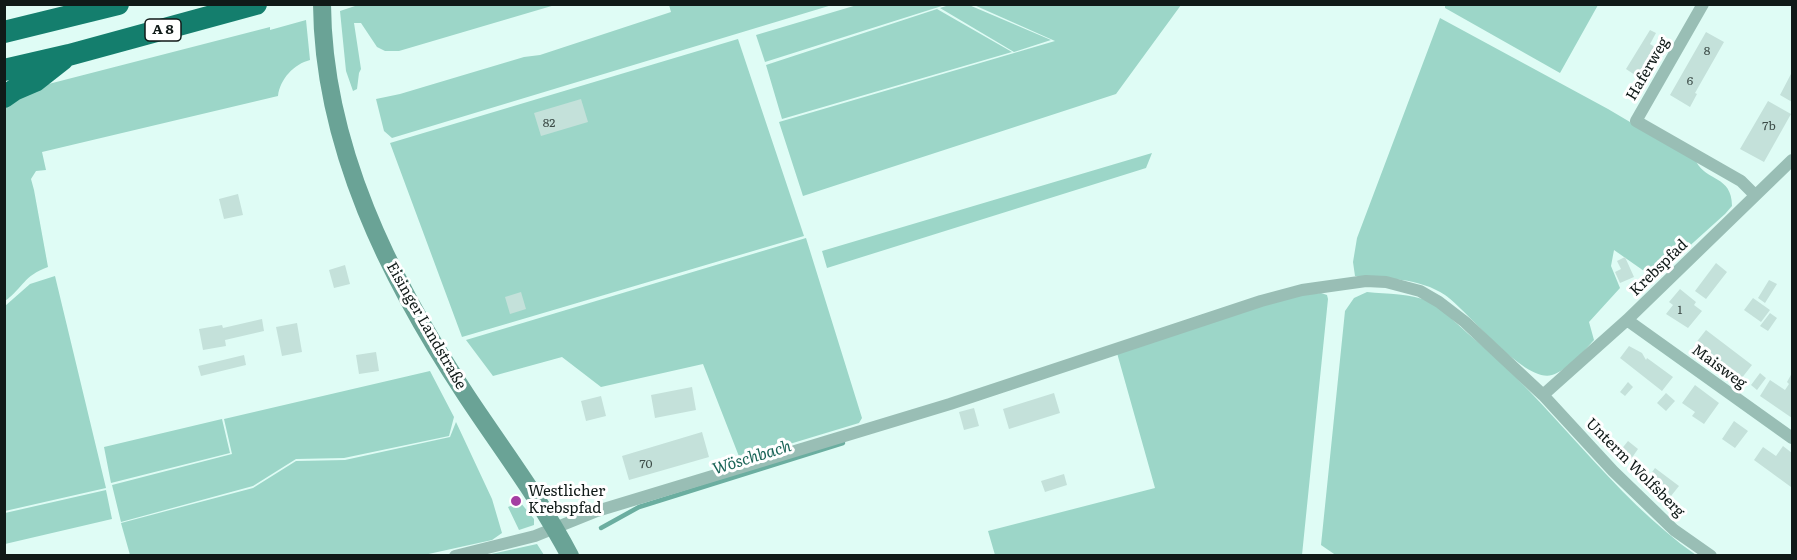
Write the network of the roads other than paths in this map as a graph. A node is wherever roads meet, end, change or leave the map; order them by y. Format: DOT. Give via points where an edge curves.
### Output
graph roads {
  1 [pos="118,4"];
  2 [pos="256,4"];
  3 [pos="321,4"];
  4 [pos="1703,4"];
  5 [pos="92,11"];
  6 [pos="4,17"];
  7 [pos="4,32"];
  8 [pos="69,55"];
  9 [pos="4,70"];
  10 [pos="4,97"];
  11 [pos="1792,160"];
  12 [pos="1755,195"];
  13 [pos="1627,320"];
  14 [pos="1543,395"];
  15 [pos="1792,438"];
  16 [pos="555,528"];
  17 [pos="455,555"];
  18 [pos="570,555"];
  19 [pos="1711,555"];
  1 -- 5 [label="highway"];
  2 -- 8 [label="highway, A 8"];
  3 -- 16 [label="main road, Eisinger Landstraße" via="339,124 355,180 400,288"];
  4 -- 12 [label="street, Haferweg" via="1636,121 1741,181"];
  5 -- 6 [label="highway"];
  5 -- 7 [label="highway"];
  8 -- 9 [label="highway, A 8"];
  8 -- 10 [label="highway" via="36,81"];
  11 -- 12 [label="street, Krebspfad"];
  12 -- 13 [label="street, Krebspfad"];
  13 -- 14 [label="street, Krebspfad"];
  13 -- 15 [label="street, Maisweg"];
  14 -- 16 [label="street, Unterm Wolfsberg" via="1466,322 1420,291 1386,282 1341,283 1261,301 950,404 619,504"];
  14 -- 19 [label="street, Unterm Wolfsberg" via="1674,530"];
  16 -- 17 [label="street"];
  16 -- 18 [label="main road, Eisinger Landstraße"];
}
